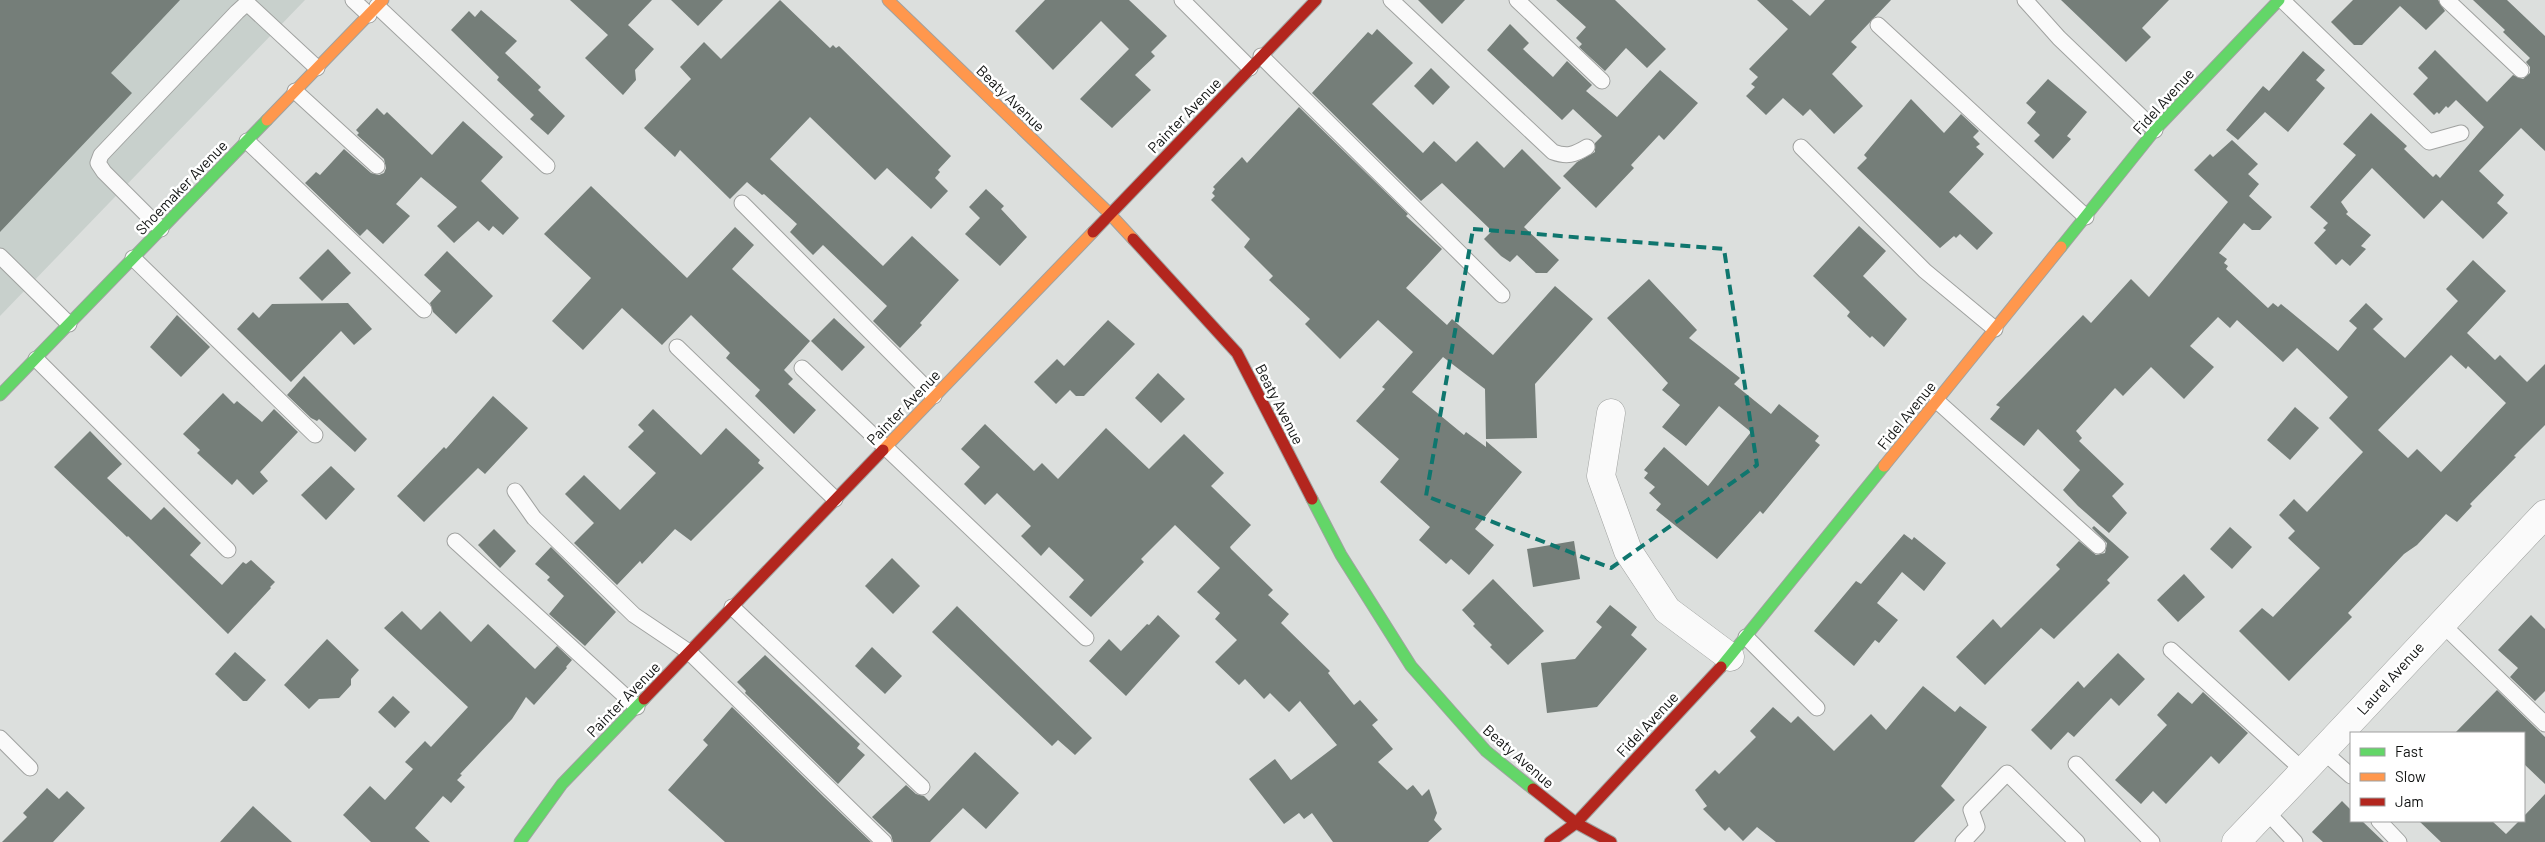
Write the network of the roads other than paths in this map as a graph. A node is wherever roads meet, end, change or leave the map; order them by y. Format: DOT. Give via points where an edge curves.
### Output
graph roads {
  1 [pos="353,0"];
  2 [pos="888,0"];
  3 [pos="1182,0"];
  4 [pos="1316,0"];
  5 [pos="1391,0"];
  6 [pos="1517,0"];
  7 [pos="2025,0"];
  8 [pos="2255,0"];
  9 [pos="2280,0"];
  10 [pos="2447,0"];
  11 [pos="246,1"];
  12 [pos="376,7"];
  13 [pos="2268,12"];
  14 [pos="1878,25"];
  15 [pos="1261,56"];
  16 [pos="317,68"];
  17 [pos="1250,68"];
  18 [pos="2521,70"];
  19 [pos="1602,80"];
  20 [pos="295,91"];
  21 [pos="2155,130"];
  22 [pos="2461,133"];
  23 [pos="247,141"];
  24 [pos="1587,147"];
  25 [pos="1801,147"];
  26 [pos="377,166"];
  27 [pos="547,166"];
  28 [pos="742,203"];
  29 [pos="1109,213"];
  30 [pos="2086,217"];
  31 [pos="161,229"];
  32 [pos="0,256"];
  33 [pos="133,258"];
  34 [pos="1502,295"];
  35 [pos="424,310"];
  36 [pos="69,324"];
  37 [pos="1995,329"];
  38 [pos="677,347"];
  39 [pos="36,358"];
  40 [pos="802,368"];
  41 [pos="0,395"];
  42 [pos="934,396"];
  43 [pos="1936,401"];
  44 [pos="1611,413"];
  45 [pos="314,435"];
  46 [pos="885,448"];
  47 [pos="515,491"];
  48 [pos="835,499"];
  49 [pos="2543,521"];
  50 [pos="455,541"];
  51 [pos="2098,546"];
  52 [pos="228,550"];
  53 [pos="732,607"];
  54 [pos="2441,623"];
  55 [pos="1086,638"];
  56 [pos="1738,647"];
  57 [pos="2171,650"];
  58 [pos="689,652"];
  59 [pos="637,707"];
  60 [pos="1817,708"];
  61 [pos="2545,724"];
  62 [pos="0,738"];
  63 [pos="2324,752"];
  64 [pos="2076,764"];
  65 [pos="30,768"];
  66 [pos="2304,771"];
  67 [pos="2350,775"];
  68 [pos="922,788"];
  69 [pos="2266,811"];
  70 [pos="2380,822"];
  71 [pos="1576,823"];
  72 [pos="520,842"];
  73 [pos="884,842"];
  74 [pos="1550,842"];
  75 [pos="1611,842"];
  76 [pos="1963,842"];
  77 [pos="2077,842"];
  78 [pos="2152,842"];
  79 [pos="2236,842"];
  80 [pos="2295,842"];
  81 [pos="2399,842"];
  1 -- 12 [label="lane"];
  2 -- 29 [label="street, Beaty Avenue"];
  3 -- 17 [label="lane"];
  4 -- 15 [label="street, Painter Avenue"];
  5 -- 24 [label="lane" via="1553,152 1566,156"];
  6 -- 19 [label="lane"];
  7 -- 21 [label="lane" via="2059,38"];
  8 -- 13 [label="lane"];
  9 -- 13 [label="street, Fidel Avenue"];
  9 -- 22 [label="lane" via="2429,142"];
  10 -- 18 [label="lane"];
  11 -- 16 [label="lane"];
  11 -- 31 [label="lane" via="101,155 98,163"];
  12 -- 16 [label="street, Shoemaker Avenue"];
  12 -- 27 [label="lane"];
  13 -- 21 [label="street, Fidel Avenue"];
  14 -- 30 [label="lane"];
  15 -- 17 [label="street, Painter Avenue"];
  15 -- 34 [label="lane"];
  16 -- 20 [label="street, Shoemaker Avenue"];
  17 -- 29 [label="street, Painter Avenue"];
  20 -- 23 [label="street, Shoemaker Avenue"];
  20 -- 26 [label="lane"];
  21 -- 30 [label="street, Fidel Avenue"];
  23 -- 31 [label="street, Shoemaker Avenue"];
  23 -- 35 [label="lane"];
  25 -- 37 [label="lane" via="1925,271"];
  28 -- 42 [label="lane"];
  29 -- 42 [label="street, Painter Avenue"];
  29 -- 71 [label="street, Beaty Avenue" via="1237,353 1341,555 1411,666 1486,751"];
  30 -- 37 [label="street, Fidel Avenue"];
  31 -- 33 [label="street, Shoemaker Avenue"];
  32 -- 36 [label="lane"];
  33 -- 36 [label="street, Shoemaker Avenue"];
  33 -- 45 [label="lane"];
  36 -- 39 [label="street, Shoemaker Avenue"];
  37 -- 43 [label="street, Fidel Avenue"];
  38 -- 48 [label="lane"];
  39 -- 41 [label="street, Shoemaker Avenue"];
  39 -- 52 [label="lane"];
  40 -- 46 [label="lane"];
  42 -- 46 [label="street, Painter Avenue"];
  43 -- 51 [label="lane"];
  43 -- 56 [label="street, Fidel Avenue"];
  44 -- 56 [label="street" via="1601,476 1628,551 1667,610"];
  46 -- 48 [label="street, Painter Avenue"];
  46 -- 55 [label="lane"];
  47 -- 58 [label="lane" via="534,518 634,615"];
  48 -- 53 [label="street, Painter Avenue"];
  49 -- 54 [label="street, Laurel Avenue"];
  50 -- 59 [label="lane"];
  53 -- 58 [label="street, Painter Avenue"];
  53 -- 68 [label="lane"];
  54 -- 61 [label="lane"];
  54 -- 63 [label="street, Laurel Avenue"];
  56 -- 60 [label="lane"];
  56 -- 71 [label="street, Fidel Avenue"];
  57 -- 66 [label="lane"];
  58 -- 59 [label="street, Painter Avenue"];
  58 -- 73 [label="lane"];
  59 -- 72 [label="street, Painter Avenue" via="562,784"];
  62 -- 65 [label="lane"];
  63 -- 66 [label="street, Laurel Avenue"];
  63 -- 67 [label="lane"];
  64 -- 78 [label="lane"];
  66 -- 69 [label="street, Laurel Avenue"];
  69 -- 79 [label="street, Laurel Avenue"];
  69 -- 80 [label="lane"];
  70 -- 81 [label="lane"];
  71 -- 74 [label="street, Fidel Avenue"];
  71 -- 75 [label="street, Beaty Avenue"];
  76 -- 77 [label="lane" via="1977,827 1971,810 2007,773"];
}
